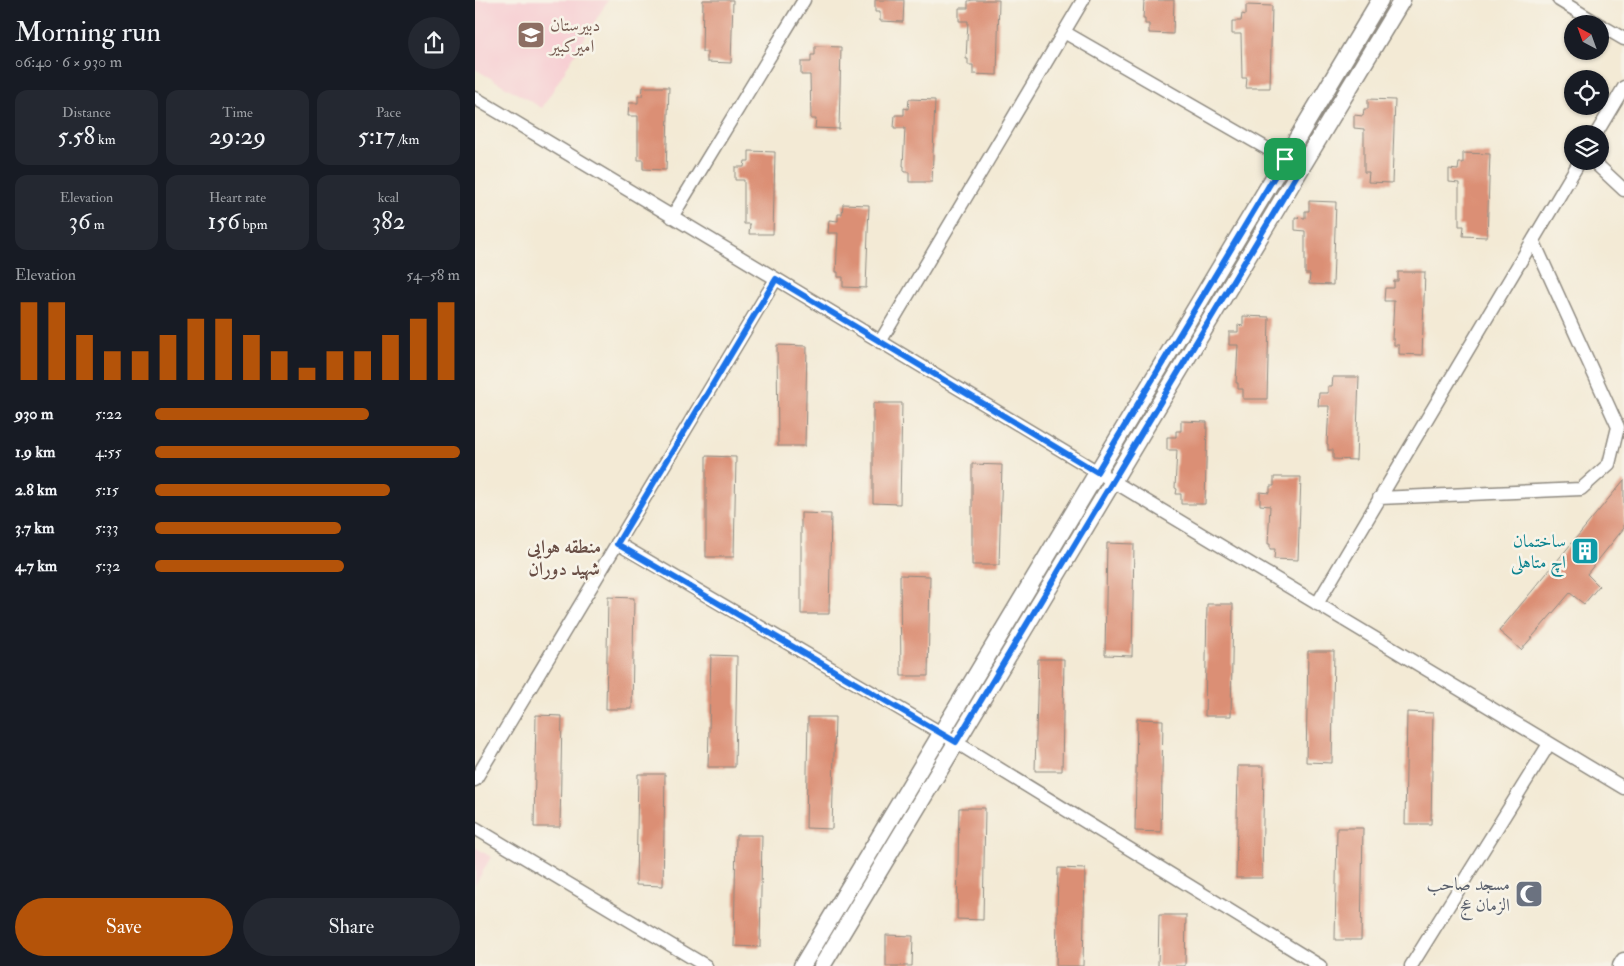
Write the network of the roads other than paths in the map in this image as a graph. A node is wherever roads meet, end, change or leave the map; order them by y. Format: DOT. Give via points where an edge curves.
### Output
graph roads {
  1 [pos="804,0"];
  2 [pos="1083,0"];
  3 [pos="1380,0"];
  4 [pos="1402,0"];
  5 [pos="1559,0"];
  6 [pos="1584,15"];
  7 [pos="1609,30"];
  8 [pos="1064,32"];
  9 [pos="1624,39"];
  10 [pos="1624,87"];
  11 [pos="475,98"];
  12 [pos="1601,125"];
  13 [pos="1285,159"];
  14 [pos="1301,168"];
  15 [pos="1575,170"];
  16 [pos="1603,170"];
  17 [pos="1624,190"];
  18 [pos="672,217"];
  19 [pos="1533,240"];
  20 [pos="776,279"];
  21 [pos="880,342"];
  22 [pos="1097,472"];
  23 [pos="1113,482"];
  24 [pos="1379,498"];
  25 [pos="617,544"];
  26 [pos="1317,604"];
  27 [pos="941,733"];
  28 [pos="956,742"];
  29 [pos="1549,744"];
  30 [pos="475,780"];
  31 [pos="1624,788"];
  32 [pos="475,828"];
  33 [pos="1624,961"];
  34 [pos="706,966"];
  35 [pos="802,966"];
  36 [pos="822,966"];
  37 [pos="1320,966"];
  38 [pos="1411,966"];
  39 [pos="1621,966"];
  1 -- 18 [label="street"];
  2 -- 8 [label="street"];
  3 -- 13 [label="street"];
  4 -- 14 [label="street"];
  5 -- 6 [label="street"];
  7 -- 9 [label="street"];
  8 -- 13 [label="street"];
  8 -- 21 [label="street"];
  10 -- 12 [label="street"];
  11 -- 18 [label="street"];
  13 -- 14 [label="street"];
  13 -- 22 [label="street"];
  14 -- 23 [label="street"];
  15 -- 19 [label="street"];
  16 -- 17 [label="street"];
  18 -- 20 [label="street"];
  19 -- 24 [label="street"];
  19 -- 24 [label="street" via="1618,427 1609,464 1581,489"];
  20 -- 21 [label="street"];
  20 -- 25 [label="street"];
  21 -- 22 [label="street"];
  22 -- 23 [label="street"];
  22 -- 27 [label="street"];
  23 -- 26 [label="street"];
  23 -- 28 [label="street"];
  24 -- 26 [label="street"];
  25 -- 27 [label="street"];
  25 -- 30 [label="street"];
  26 -- 29 [label="street"];
  27 -- 28 [label="street"];
  27 -- 35 [label="street"];
  28 -- 36 [label="street"];
  28 -- 37 [label="street"];
  29 -- 31 [label="street"];
  29 -- 38 [label="street"];
  32 -- 34 [label="street"];
  33 -- 39 [label="street"];
}
